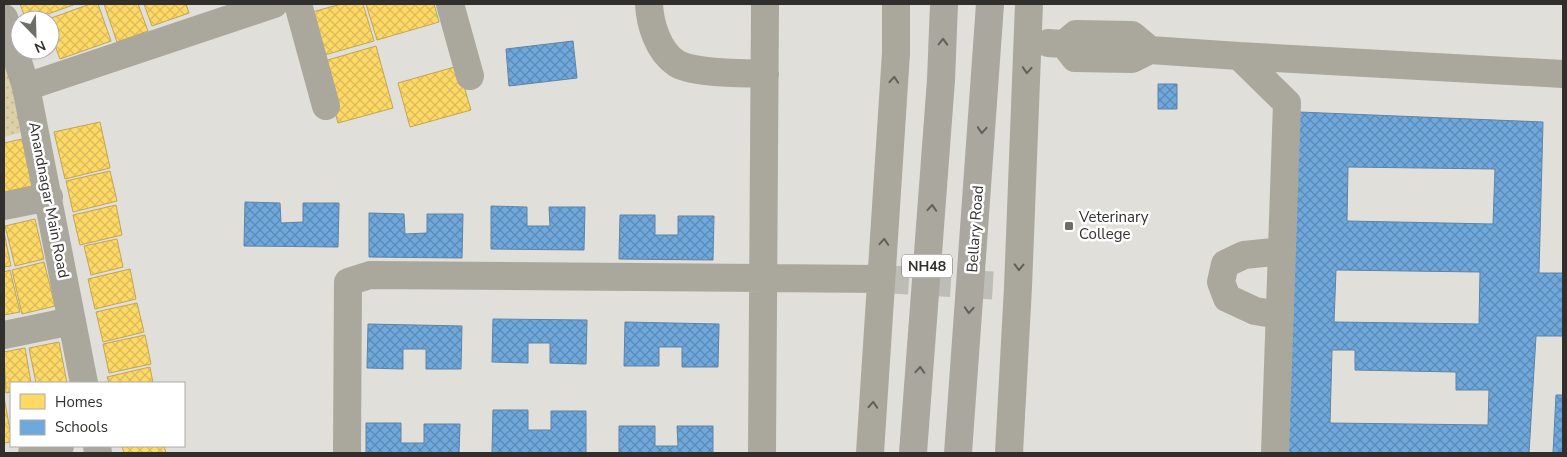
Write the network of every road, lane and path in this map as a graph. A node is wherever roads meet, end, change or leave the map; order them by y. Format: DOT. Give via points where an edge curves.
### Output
graph roads {
  1 [pos="274,4"];
  2 [pos="298,4"];
  3 [pos="450,4"];
  4 [pos="649,4"];
  5 [pos="765,4"];
  6 [pos="896,4"];
  7 [pos="944,4"];
  8 [pos="990,4"];
  9 [pos="1029,4"];
  10 [pos="4,18"];
  11 [pos="1029,42"];
  12 [pos="1239,56"];
  13 [pos="765,74"];
  14 [pos="1563,74"];
  15 [pos="470,76"];
  16 [pos="26,87"];
  17 [pos="326,106"];
  18 [pos="49,197"];
  19 [pos="4,206"];
  20 [pos="1282,251"];
  21 [pos="881,279"];
  22 [pos="764,280"];
  23 [pos="1280,315"];
  24 [pos="72,321"];
  25 [pos="4,335"];
  26 [pos="84,382"];
  27 [pos="1010,443"];
  28 [pos="56,447"];
  29 [pos="32,453"];
  30 [pos="347,453"];
  31 [pos="762,453"];
  32 [pos="870,453"];
  33 [pos="913,453"];
  34 [pos="958,453"];
  35 [pos="1275,453"];
  1 -- 16 [label="street"];
  2 -- 17 [label="street"];
  3 -- 15 [label="street"];
  4 -- 13 [label="street" via="660,44 677,63 713,72"];
  5 -- 13 [label="street"];
  21 -- 6 [label="street, one-way" via="896,54"];
  33 -- 7 [label="highway, NH48, one-way"];
  8 -- 34 [label="highway, Bellary Road / NH48, one-way"];
  9 -- 11 [label="street"];
  10 -- 16 [label="street, Anandnagar Main Road"];
  11 -- 12 [label="street" via="1064,44 1075,58 1132,59 1150,50"];
  11 -- 27 [label="street, one-way"];
  12 -- 14 [label="street"];
  12 -- 20 [label="street" via="1287,103"];
  13 -- 22 [label="street"];
  16 -- 18 [label="street, Anandnagar Main Road"];
  18 -- 19 [label="street"];
  18 -- 24 [label="street, Anandnagar Main Road"];
  20 -- 23 [label="street"];
  20 -- 23 [label="street" via="1244,255 1225,264 1221,282 1228,298 1255,311"];
  21 -- 22 [label="street"];
  32 -- 21 [label="street, one-way"];
  22 -- 30 [label="street" via="370,275 348,282"];
  22 -- 31 [label="street"];
  23 -- 35 [label="street"];
  24 -- 25 [label="street"];
  24 -- 26 [label="street, Anandnagar Main Road"];
  28 -- 29 [label="street"];
}
